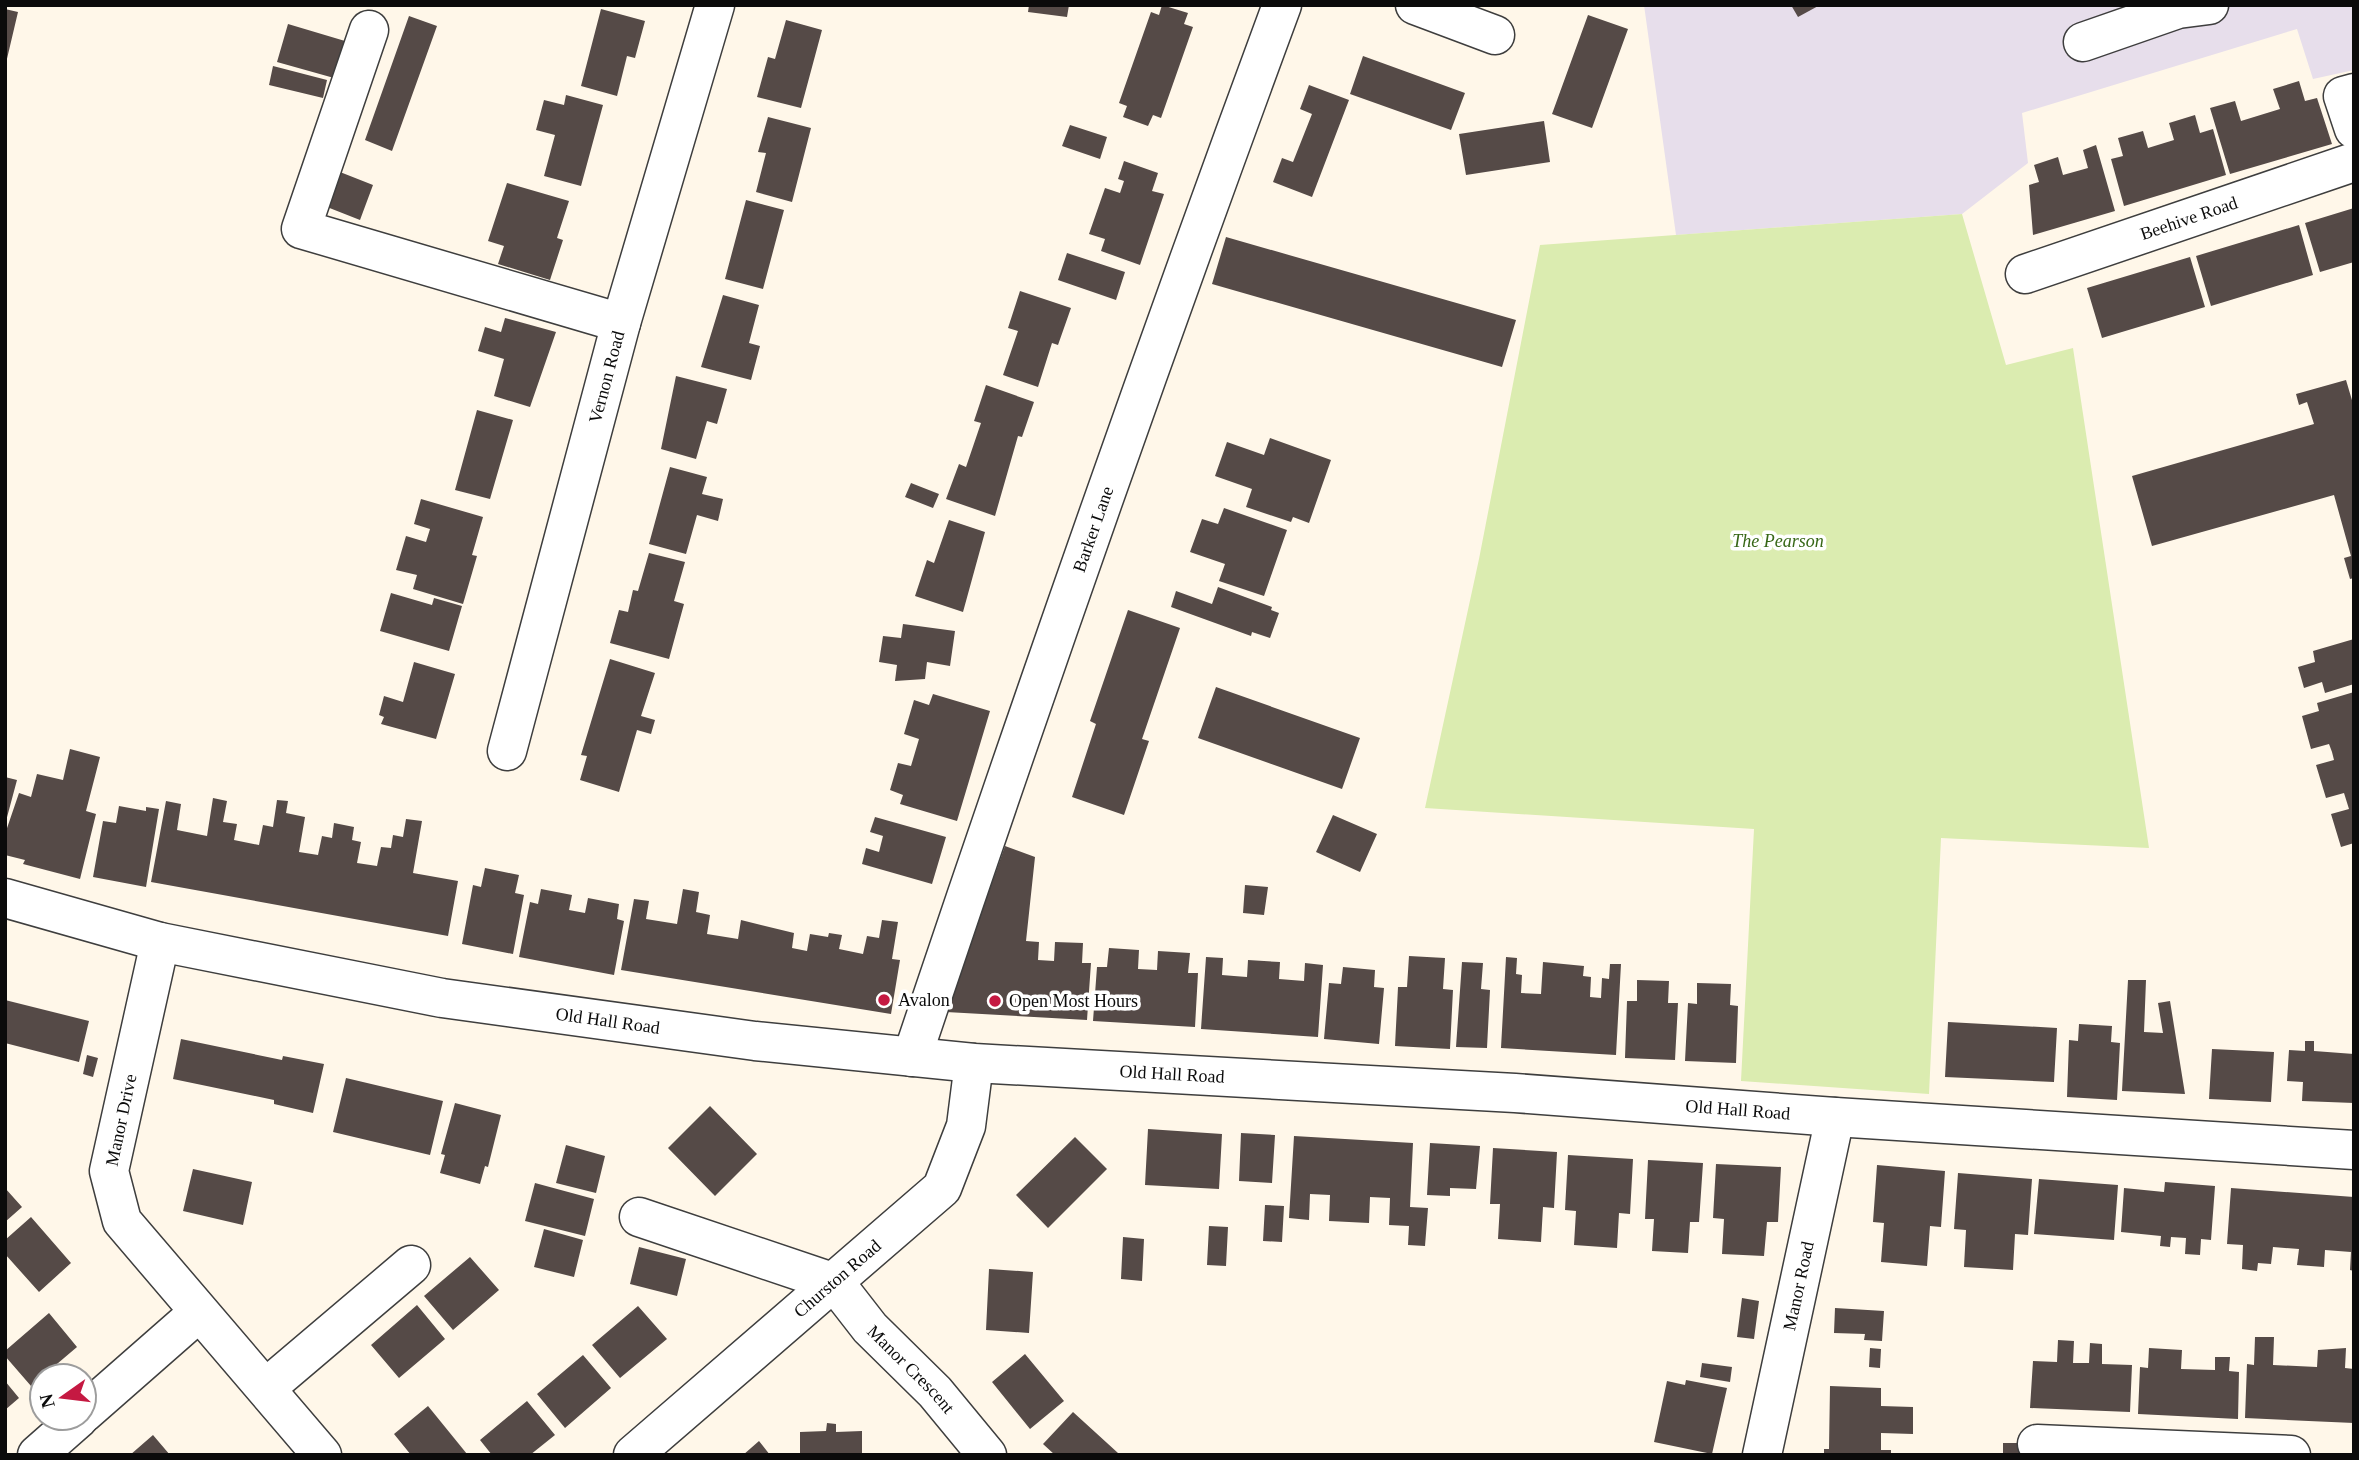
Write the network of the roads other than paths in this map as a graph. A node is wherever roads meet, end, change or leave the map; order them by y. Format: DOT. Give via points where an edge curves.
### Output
graph roads {
  1 [pos="715,5"];
  2 [pos="1282,5"];
  3 [pos="1415,5"];
  4 [pos="2209,5"];
  5 [pos="369,30"];
  6 [pos="1495,35"];
  7 [pos="2083,42"];
  8 [pos="2354,93"];
  9 [pos="2354,129"];
  10 [pos="2354,162"];
  11 [pos="2025,274"];
  12 [pos="621,323"];
  13 [pos="507,751"];
  14 [pos="5,898"];
  15 [pos="160,942"];
  16 [pos="912,1057"];
  17 [pos="974,1063"];
  18 [pos="1835,1117"];
  19 [pos="2354,1150"];
  20 [pos="639,1217"];
  21 [pos="411,1265"];
  22 [pos="835,1283"];
  23 [pos="198,1313"];
  24 [pos="266,1388"];
  25 [pos="98,1401"];
  26 [pos="63,1432"];
  27 [pos="2036,1444"];
  28 [pos="37,1455"];
  29 [pos="323,1455"];
  30 [pos="633,1455"];
  31 [pos="987,1455"];
  32 [pos="1762,1455"];
  33 [pos="2291,1455"];
  1 -- 12 [label="street, Vernon Road"];
  2 -- 16 [label="street, Barker Lane" via="997,803"];
  3 -- 6 [label="street"];
  4 -- 7 [label="street" via="2179,9"];
  5 -- 12 [label="street" via="301,229"];
  8 -- 9 [label="street" via="2343,96"];
  10 -- 11 [label="street, Beehive Road"];
  12 -- 13 [label="street, Vernon Road"];
  14 -- 15 [label="street, Old Hall Road"];
  15 -- 16 [label="street, Old Hall Road" via="442,998 755,1041"];
  15 -- 23 [label="street, Manor Drive" via="109,1171 121,1221"];
  16 -- 17 [label="street, Old Hall Road"];
  17 -- 18 [label="street, Old Hall Road" via="1515,1093"];
  17 -- 22 [label="street, Churston Road" via="966,1126 942,1188"];
  18 -- 19 [label="street, Old Hall Road"];
  18 -- 32 [label="street, Manor Road"];
  20 -- 22 [label="street"];
  21 -- 24 [label="street"];
  22 -- 30 [label="street, Churston Road"];
  22 -- 31 [label="street, Manor Crescent" via="870,1328 935,1392"];
  23 -- 24 [label="street, Manor Drive"];
  23 -- 25 [label="street"];
  24 -- 29 [label="street, Manor Drive"];
  26 -- 28 [label="street"];
  27 -- 33 [label="street"];
}
